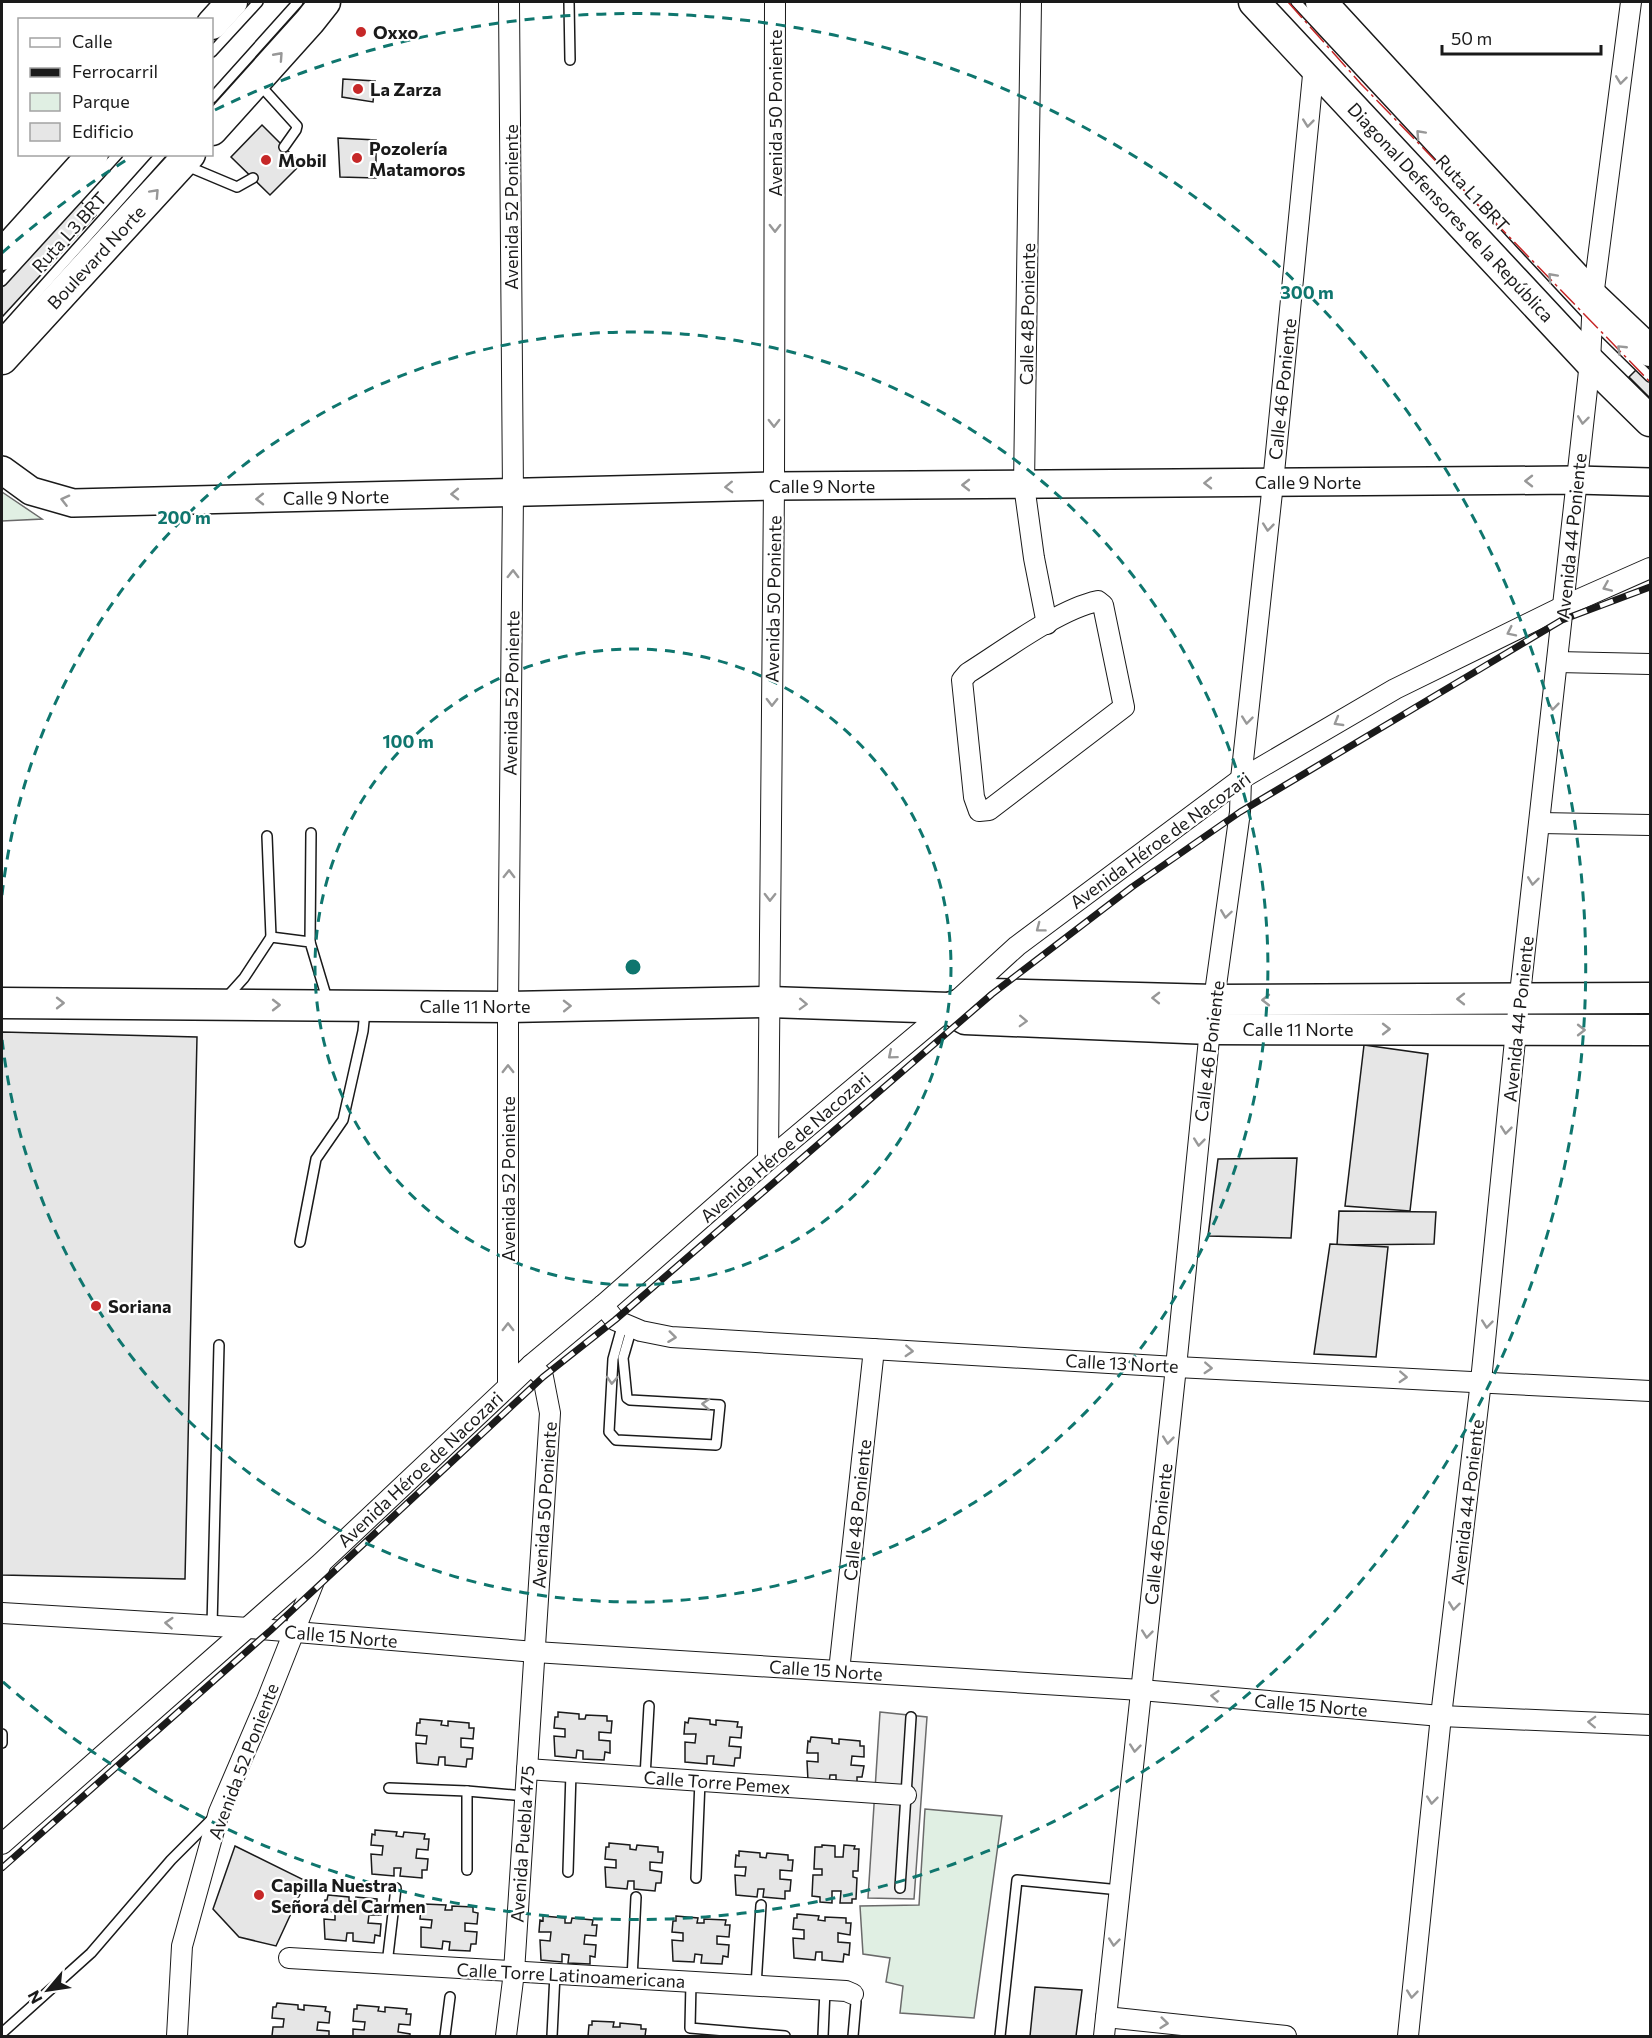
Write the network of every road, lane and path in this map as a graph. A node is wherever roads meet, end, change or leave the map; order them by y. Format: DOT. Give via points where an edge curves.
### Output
graph roads {
  1 [pos="232,2"];
  2 [pos="258,2"];
  3 [pos="298,2"];
  4 [pos="325,2"];
  5 [pos="509,2"];
  6 [pos="569,2"];
  7 [pos="775,2"];
  8 [pos="1031,2"];
  9 [pos="1254,2"];
  10 [pos="1296,2"];
  11 [pos="1631,2"];
  12 [pos="1328,5"];
  13 [pos="1282,10"];
  14 [pos="213,23"];
  15 [pos="213,51"];
  16 [pos="570,60"];
  17 [pos="1314,65"];
  18 [pos="256,81"];
  19 [pos="213,97"];
  20 [pos="213,129"];
  21 [pos="284,147"];
  22 [pos="1412,152"];
  23 [pos="91,156"];
  24 [pos="116,156"];
  25 [pos="177,158"];
  26 [pos="253,178"];
  27 [pos="2,255"];
  28 [pos="2,282"];
  29 [pos="2,332"];
  30 [pos="1591,336"];
  31 [pos="1650,351"];
  32 [pos="2,359"];
  33 [pos="1650,377"];
  34 [pos="1650,421"];
  35 [pos="2,470"];
  36 [pos="1576,480"];
  37 [pos="1650,482"];
  38 [pos="1273,483"];
  39 [pos="1024,485"];
  40 [pos="774,486"];
  41 [pos="513,493"];
  42 [pos="1650,568"];
  43 [pos="1563,606"];
  44 [pos="1047,624"];
  45 [pos="1557,662"];
  46 [pos="1650,664"];
  47 [pos="1241,780"];
  48 [pos="1540,823"];
  49 [pos="1650,825"];
  50 [pos="311,833"];
  51 [pos="267,836"];
  52 [pos="271,937"];
  53 [pos="310,942"];
  54 [pos="1650,998"];
  55 [pos="1520,999"];
  56 [pos="769,1002"];
  57 [pos="2,1003"];
  58 [pos="221,1004"];
  59 [pos="330,1005"];
  60 [pos="365,1005"];
  61 [pos="508,1006"];
  62 [pos="949,1008"];
  63 [pos="1212,1014"];
  64 [pos="1516,1030"];
  65 [pos="1650,1030"];
  66 [pos="768,1160"];
  67 [pos="300,1242"];
  68 [pos="603,1305"];
  69 [pos="628,1325"];
  70 [pos="219,1345"];
  71 [pos="874,1349"];
  72 [pos="531,1365"];
  73 [pos="1176,1367"];
  74 [pos="1481,1381"];
  75 [pos="508,1385"];
  76 [pos="1650,1391"];
  77 [pos="321,1563"];
  78 [pos="2,1612"];
  79 [pos="212,1626"];
  80 [pos="249,1628"];
  81 [pos="293,1632"];
  82 [pos="535,1652"];
  83 [pos="839,1671"];
  84 [pos="1141,1690"];
  85 [pos="649,1706"];
  86 [pos="1441,1716"];
  87 [pos="911,1717"];
  88 [pos="1650,1725"];
  89 [pos="2,1734"];
  90 [pos="2,1743"];
  91 [pos="527,1769"];
  92 [pos="571,1772"];
  93 [pos="645,1777"];
  94 [pos="700,1781"];
  95 [pos="389,1788"];
  96 [pos="467,1791"];
  97 [pos="906,1795"];
  98 [pos="525,1796"];
  99 [pos="219,1812"];
  100 [pos="2,1844"];
  101 [pos="467,1870"];
  102 [pos="568,1872"];
  103 [pos="696,1878"];
  104 [pos="396,1888"];
  105 [pos="900,1888"];
  106 [pos="1120,1890"];
  107 [pos="636,1897"];
  108 [pos="761,1905"];
  109 [pos="289,1958"];
  110 [pos="387,1964"];
  111 [pos="514,1972"];
  112 [pos="555,1974"];
  113 [pos="632,1979"];
  114 [pos="691,1982"];
  115 [pos="756,1986"];
  116 [pos="825,1990"];
  117 [pos="853,1994"];
  118 [pos="450,1997"];
  119 [pos="1105,2027"];
  120 [pos="2,2033"];
  121 [pos="785,2036"];
  122 [pos="177,2037"];
  123 [pos="445,2037"];
  124 [pos="506,2037"];
  125 [pos="552,2037"];
  126 [pos="823,2037"];
  127 [pos="853,2037"];
  128 [pos="1000,2037"];
  129 [pos="1286,2037"];
  130 [pos="1408,2037"];
  1 -- 14 [label="main road"];
  2 -- 15 [label="lane"];
  3 -- 19 [label="lane"];
  18 -- 4 [label="main road, one-way"];
  5 -- 41 [label="street, Avenida 52 Poniente"];
  6 -- 16 [label="lane"];
  7 -- 40 [label="street, Avenida 50 Poniente, one-way"];
  8 -- 39 [label="street, Calle 48 Poniente"];
  9 -- 17 [label="main road, Diagonal Defensores de la República"];
  30 -- 10 [label="lane, Ruta L1 BRT, one-way"];
  11 -- 30 [label="street, Avenida 44 Poniente, one-way"];
  12 -- 30 [label="main road, Diagonal Defensores de la República"];
  13 -- 22 [label="lane, Ruta L1 BRT"];
  17 -- 30 [label="main road, Diagonal Defensores de la República"];
  17 -- 38 [label="street, Calle 46 Poniente, one-way"];
  18 -- 20 [label="main road"];
  18 -- 21 [label="lane" via="297,126"];
  23 -- 27 [label="main road"];
  24 -- 28 [label="lane, Ruta L3 BRT"];
  25 -- 26 [label="lane" via="237,187"];
  25 -- 29 [label="lane, Ruta L3 BRT"];
  32 -- 25 [label="main road, Boulevard Norte, one-way"];
  30 -- 31 [label="main road, Diagonal Defensores de la República"];
  33 -- 30 [label="lane, Ruta L1 BRT, one-way"];
  30 -- 34 [label="main road, Diagonal Defensores de la República"];
  30 -- 36 [label="street, Avenida 44 Poniente, one-way"];
  41 -- 35 [label="main road, Calle 9 Norte, one-way" via="73,503 31,491"];
  36 -- 37 [label="main road, Calle 9 Norte"];
  36 -- 38 [label="main road, Calle 9 Norte, one-way"];
  36 -- 43 [label="street, Avenida 44 Poniente"];
  38 -- 39 [label="main road, Calle 9 Norte, one-way"];
  38 -- 47 [label="street, Calle 46 Poniente, one-way"];
  39 -- 40 [label="main road, Calle 9 Norte, one-way"];
  39 -- 44 [label="street, Calle 48 Poniente"];
  40 -- 41 [label="main road, Calle 9 Norte, one-way"];
  40 -- 56 [label="street, Avenida 50 Poniente, one-way"];
  61 -- 41 [label="street, Avenida 52 Poniente, one-way"];
  42 -- 43 [label="street, Avenida Héroe de Nacozari, one-way"];
  43 -- 45 [label="street, Avenida 44 Poniente"];
  43 -- 47 [label="street, Avenida Héroe de Nacozari, one-way" via="1395,689"];
  44 -- 44 [label="street" via="1087,603 1098,601 1103,605 1124,707 989,810 979,811 974,797 962,680"];
  45 -- 46 [label="street"];
  45 -- 48 [label="street, Avenida 44 Poniente, one-way"];
  47 -- 62 [label="street, Avenida Héroe de Nacozari, one-way" via="1017,946"];
  47 -- 63 [label="street, Calle 46 Poniente, one-way"];
  48 -- 49 [label="street"];
  48 -- 55 [label="street, Avenida 44 Poniente, one-way"];
  50 -- 53 [label="lane"];
  51 -- 52 [label="lane"];
  52 -- 53 [label="lane"];
  52 -- 58 [label="lane"];
  53 -- 59 [label="lane"];
  54 -- 55 [label="main road, Calle 11 Norte"];
  55 -- 63 [label="main road, Calle 11 Norte, one-way"];
  55 -- 64 [label="street, Avenida 44 Poniente"];
  61 -- 56 [label="main road, Calle 11 Norte, one-way"];
  56 -- 62 [label="main road, Calle 11 Norte, one-way"];
  56 -- 66 [label="street, Avenida 50 Poniente"];
  57 -- 58 [label="main road, Calle 11 Norte, one-way"];
  58 -- 59 [label="main road, Calle 11 Norte, one-way"];
  59 -- 60 [label="main road, Calle 11 Norte"];
  60 -- 61 [label="main road, Calle 11 Norte"];
  60 -- 67 [label="lane" via="344,1120 316,1160"];
  75 -- 61 [label="street, Avenida 52 Poniente, one-way"];
  62 -- 63 [label="main road, Calle 11 Norte" via="965,1019"];
  62 -- 66 [label="street, Avenida Héroe de Nacozari, one-way"];
  63 -- 64 [label="main road, Calle 11 Norte, one-way"];
  63 -- 73 [label="street, Calle 46 Poniente, one-way"];
  64 -- 65 [label="main road, Calle 11 Norte, one-way"];
  64 -- 74 [label="street, Avenida 44 Poniente, one-way"];
  66 -- 68 [label="street, Avenida Héroe de Nacozari"];
  68 -- 69 [label="street, Calle 13 Norte" via="615,1320"];
  68 -- 72 [label="street, Avenida Héroe de Nacozari"];
  69 -- 69 [label="lane, one-way" via="613,1359 609,1432 616,1440 716,1445 720,1405 627,1398 624,1358"];
  69 -- 71 [label="street, Calle 13 Norte, one-way" via="671,1338"];
  70 -- 79 [label="lane"];
  71 -- 73 [label="street, Calle 13 Norte, one-way"];
  71 -- 83 [label="street, Calle 48 Poniente"];
  72 -- 75 [label="street, Avenida Héroe de Nacozari"];
  72 -- 82 [label="street, Avenida 50 Poniente" via="543,1377 550,1413"];
  73 -- 74 [label="street, Calle 13 Norte, one-way"];
  73 -- 84 [label="street, Calle 46 Poniente, one-way"];
  74 -- 76 [label="street, Calle 13 Norte"];
  74 -- 86 [label="street, Avenida 44 Poniente, one-way"];
  75 -- 77 [label="street, Avenida Héroe de Nacozari"];
  77 -- 80 [label="street, Avenida Héroe de Nacozari"];
  77 -- 81 [label="street, Avenida 52 Poniente"];
  79 -- 78 [label="street, Calle 15 Norte, one-way"];
  79 -- 80 [label="street, Calle 15 Norte"];
  80 -- 81 [label="street, Calle 15 Norte"];
  80 -- 100 [label="street, Avenida Héroe de Nacozari"];
  81 -- 82 [label="street, Calle 15 Norte"];
  81 -- 99 [label="street, Avenida 52 Poniente"];
  82 -- 83 [label="street, Calle 15 Norte"];
  82 -- 91 [label="street, Avenida Puebla 475"];
  83 -- 84 [label="street, Calle 15 Norte"];
  86 -- 84 [label="street, Calle 15 Norte, one-way"];
  84 -- 106 [label="street, Calle 46 Poniente, one-way"];
  85 -- 93 [label="lane"];
  88 -- 86 [label="street, Calle 15 Norte, one-way"];
  86 -- 130 [label="street, Avenida 44 Poniente, one-way"];
  87 -- 97 [label="lane"];
  89 -- 90 [label="lane"];
  91 -- 92 [label="street, Calle Torre Pemex"];
  91 -- 98 [label="street, Avenida Puebla 475"];
  92 -- 93 [label="street, Calle Torre Pemex"];
  92 -- 102 [label="lane"];
  93 -- 94 [label="street, Calle Torre Pemex"];
  94 -- 97 [label="street, Calle Torre Pemex"];
  94 -- 103 [label="lane"];
  95 -- 96 [label="lane"];
  96 -- 98 [label="lane"];
  96 -- 101 [label="lane"];
  97 -- 105 [label="lane"];
  98 -- 111 [label="street, Avenida Puebla 475"];
  99 -- 120 [label="lane" via="171,1860 91,1953"];
  99 -- 122 [label="street, Avenida 52 Poniente" via="182,1946"];
  104 -- 110 [label="lane"];
  106 -- 119 [label="street, Calle 46 Poniente, one-way"];
  106 -- 128 [label="lane" via="1017,1880"];
  107 -- 113 [label="lane"];
  108 -- 115 [label="lane"];
  109 -- 110 [label="street, Calle Torre Latinoamericana"];
  110 -- 111 [label="street, Calle Torre Latinoamericana"];
  111 -- 112 [label="street, Calle Torre Latinoamericana"];
  111 -- 124 [label="street, Avenida Puebla 475"];
  112 -- 113 [label="street, Calle Torre Latinoamericana"];
  112 -- 125 [label="lane"];
  113 -- 114 [label="street, Calle Torre Latinoamericana"];
  114 -- 115 [label="street, Calle Torre Latinoamericana"];
  114 -- 121 [label="lane" via="690,2028"];
  115 -- 116 [label="street, Calle Torre Latinoamericana"];
  116 -- 117 [label="street, Calle Torre Latinoamericana"];
  116 -- 126 [label="lane"];
  117 -- 127 [label="lane"];
  118 -- 123 [label="lane"];
  119 -- 129 [label="street, one-way"];
}
